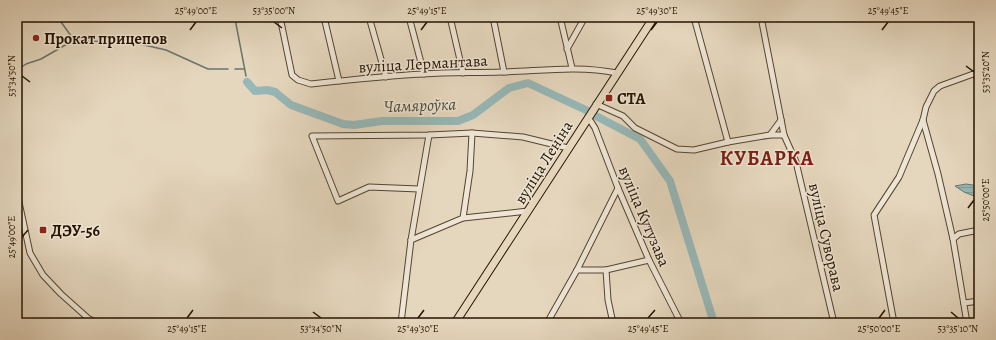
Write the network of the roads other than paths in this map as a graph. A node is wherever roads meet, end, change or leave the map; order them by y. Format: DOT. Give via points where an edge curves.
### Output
graph roads {
  1 [pos="280,17"];
  2 [pos="324,17"];
  3 [pos="369,17"];
  4 [pos="409,17"];
  5 [pos="450,17"];
  6 [pos="493,17"];
  7 [pos="560,17"];
  8 [pos="585,17"];
  9 [pos="654,17"];
  10 [pos="666,17"];
  11 [pos="676,17"];
  12 [pos="688,17"];
  13 [pos="761,17"];
  14 [pos="567,49"];
  15 [pos="572,68"];
  16 [pos="979,68"];
  17 [pos="504,72"];
  18 [pos="463,73"];
  19 [pos="617,73"];
  20 [pos="976,73"];
  21 [pos="424,74"];
  22 [pos="386,77"];
  23 [pos="339,81"];
  24 [pos="979,87"];
  25 [pos="596,104"];
  26 [pos="588,117"];
  27 [pos="781,120"];
  28 [pos="924,120"];
  29 [pos="472,133"];
  30 [pos="429,135"];
  31 [pos="770,135"];
  32 [pos="784,135"];
  33 [pos="728,142"];
  34 [pos="568,148"];
  35 [pos="618,188"];
  36 [pos="419,189"];
  37 [pos="17,194"];
  38 [pos="528,211"];
  39 [pos="463,218"];
  40 [pos="979,230"];
  41 [pos="953,239"];
  42 [pos="411,240"];
  43 [pos="648,260"];
  44 [pos="577,270"];
  45 [pos="606,270"];
  46 [pos="979,301"];
  47 [pos="964,303"];
  48 [pos="97,323"];
  49 [pos="401,323"];
  50 [pos="456,323"];
  51 [pos="547,323"];
  52 [pos="613,323"];
  53 [pos="681,323"];
  54 [pos="834,323"];
  55 [pos="894,323"];
  56 [pos="967,323"];
  1 -- 23 [label="street, вуліца Лермантава" via="292,74 298,80 311,84"];
  2 -- 23 [label="street"];
  3 -- 22 [label="street"];
  4 -- 21 [label="street"];
  5 -- 18 [label="street"];
  6 -- 17 [label="street"];
  7 -- 14 [label="street"];
  8 -- 14 [label="street"];
  9 -- 19 [label="main road, вуліца Леніна"];
  10 -- 11 [label="street"];
  12 -- 33 [label="street" via="695,22"];
  13 -- 27 [label="street, вуліца Суворава"];
  14 -- 15 [label="street"];
  15 -- 17 [label="street, вуліца Лермантава"];
  15 -- 19 [label="street, вуліца Лермантава"];
  16 -- 20 [label="street"];
  17 -- 18 [label="street, вуліца Лермантава"];
  18 -- 21 [label="street, вуліца Лермантава"];
  19 -- 25 [label="main road, вуліца Леніна"];
  20 -- 24 [label="street"];
  20 -- 28 [label="street" via="940,86 934,91 926,107"];
  21 -- 22 [label="street, вуліца Лермантава"];
  22 -- 23 [label="street, вуліца Лермантава"];
  25 -- 26 [label="main road, вуліца Леніна"];
  25 -- 33 [label="street" via="623,116 635,128 677,149 694,150"];
  26 -- 34 [label="main road, вуліца Леніна"];
  26 -- 35 [label="street, вуліца Кутузава" via="595,128"];
  27 -- 31 [label="street"];
  27 -- 32 [label="street, вуліца Суворава"];
  28 -- 41 [label="street"];
  28 -- 55 [label="street" via="899,177 874,215"];
  29 -- 30 [label="street"];
  29 -- 34 [label="street" via="523,137"];
  29 -- 39 [label="street" via="470,171"];
  30 -- 36 [label="street"];
  30 -- 36 [label="street" via="312,136 338,202 369,187"];
  31 -- 32 [label="street"];
  31 -- 33 [label="street"];
  32 -- 54 [label="street, вуліца Суворава" via="796,162"];
  34 -- 38 [label="main road, вуліца Леніна"];
  35 -- 43 [label="street, вуліца Кутузава"];
  35 -- 44 [label="street"];
  36 -- 42 [label="street"];
  37 -- 48 [label="street" via="30,253 43,275 89,319"];
  38 -- 39 [label="street"];
  38 -- 50 [label="main road, вуліца Леніна"];
  39 -- 42 [label="street"];
  40 -- 41 [label="street" via="959,234"];
  41 -- 47 [label="street"];
  42 -- 49 [label="street"];
  43 -- 45 [label="street"];
  43 -- 53 [label="street, вуліца Кутузава"];
  44 -- 45 [label="street"];
  44 -- 51 [label="street"];
  45 -- 52 [label="street"];
  46 -- 47 [label="street"];
  47 -- 56 [label="street"];
}
